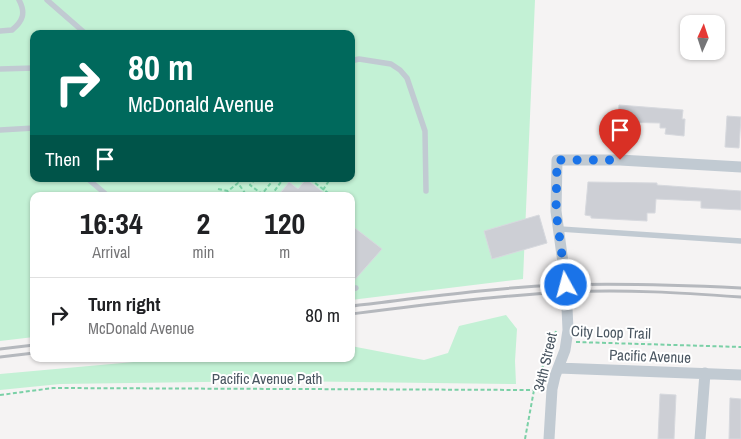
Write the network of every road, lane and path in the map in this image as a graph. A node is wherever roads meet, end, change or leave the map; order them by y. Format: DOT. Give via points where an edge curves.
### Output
graph roads {
  1 [pos="19,0"];
  2 [pos="47,0"];
  3 [pos="75,25"];
  4 [pos="78,30"];
  5 [pos="81,30"];
  6 [pos="0,31"];
  7 [pos="355,60"];
  8 [pos="30,68"];
  9 [pos="0,69"];
  10 [pos="30,128"];
  11 [pos="0,130"];
  12 [pos="741,167"];
  13 [pos="92,182"];
  14 [pos="252,182"];
  15 [pos="272,182"];
  16 [pos="314,182"];
  17 [pos="328,182"];
  18 [pos="218,189"];
  19 [pos="323,190"];
  20 [pos="426,191"];
  21 [pos="103,192"];
  22 [pos="244,192"];
  23 [pos="259,192"];
  24 [pos="264,192"];
  25 [pos="326,192"];
  26 [pos="560,229"];
  27 [pos="741,241"];
  28 [pos="566,342"];
  29 [pos="741,347"];
  30 [pos="558,368"];
  31 [pos="705,373"];
  32 [pos="741,375"];
  33 [pos="534,390"];
  34 [pos="0,395"];
  35 [pos="525,439"];
  36 [pos="549,439"];
  37 [pos="700,439"];
  1 -- 6 [label="lane" via="22,20 12,30"];
  2 -- 3 [label="lane"];
  3 -- 4 [label="lane"];
  3 -- 5 [label="lane"];
  7 -- 20 [label="lane" via="391,64 407,78 425,131"];
  8 -- 9 [label="lane"];
  10 -- 11 [label="lane"];
  12 -- 26 [label="street, 34th Street" via="557,160 556,211"];
  13 -- 21 [label="lane"];
  14 -- 23 [label="path" via="250,185"];
  15 -- 24 [label="path"];
  16 -- 19 [label="path"];
  17 -- 19 [label="path"];
  18 -- 22 [label="path" via="228,190 238,183"];
  19 -- 25 [label="path"];
  26 -- 27 [label="lane"];
  26 -- 28 [label="street, 34th Street" via="566,288"];
  28 -- 29 [label="path, City Loop Trail"];
  28 -- 30 [label="street, 34th Street"];
  28 -- 33 [label="path, City Loop Trail" via="552,342"];
  30 -- 31 [label="street, Pacific Avenue"];
  30 -- 36 [label="street, 34th Street" via="552,389"];
  31 -- 32 [label="street, Pacific Avenue"];
  31 -- 37 [label="street"];
  33 -- 34 [label="path, Pacific Avenue Path" via="52,388"];
  33 -- 35 [label="path, City Loop Trail"];
}
